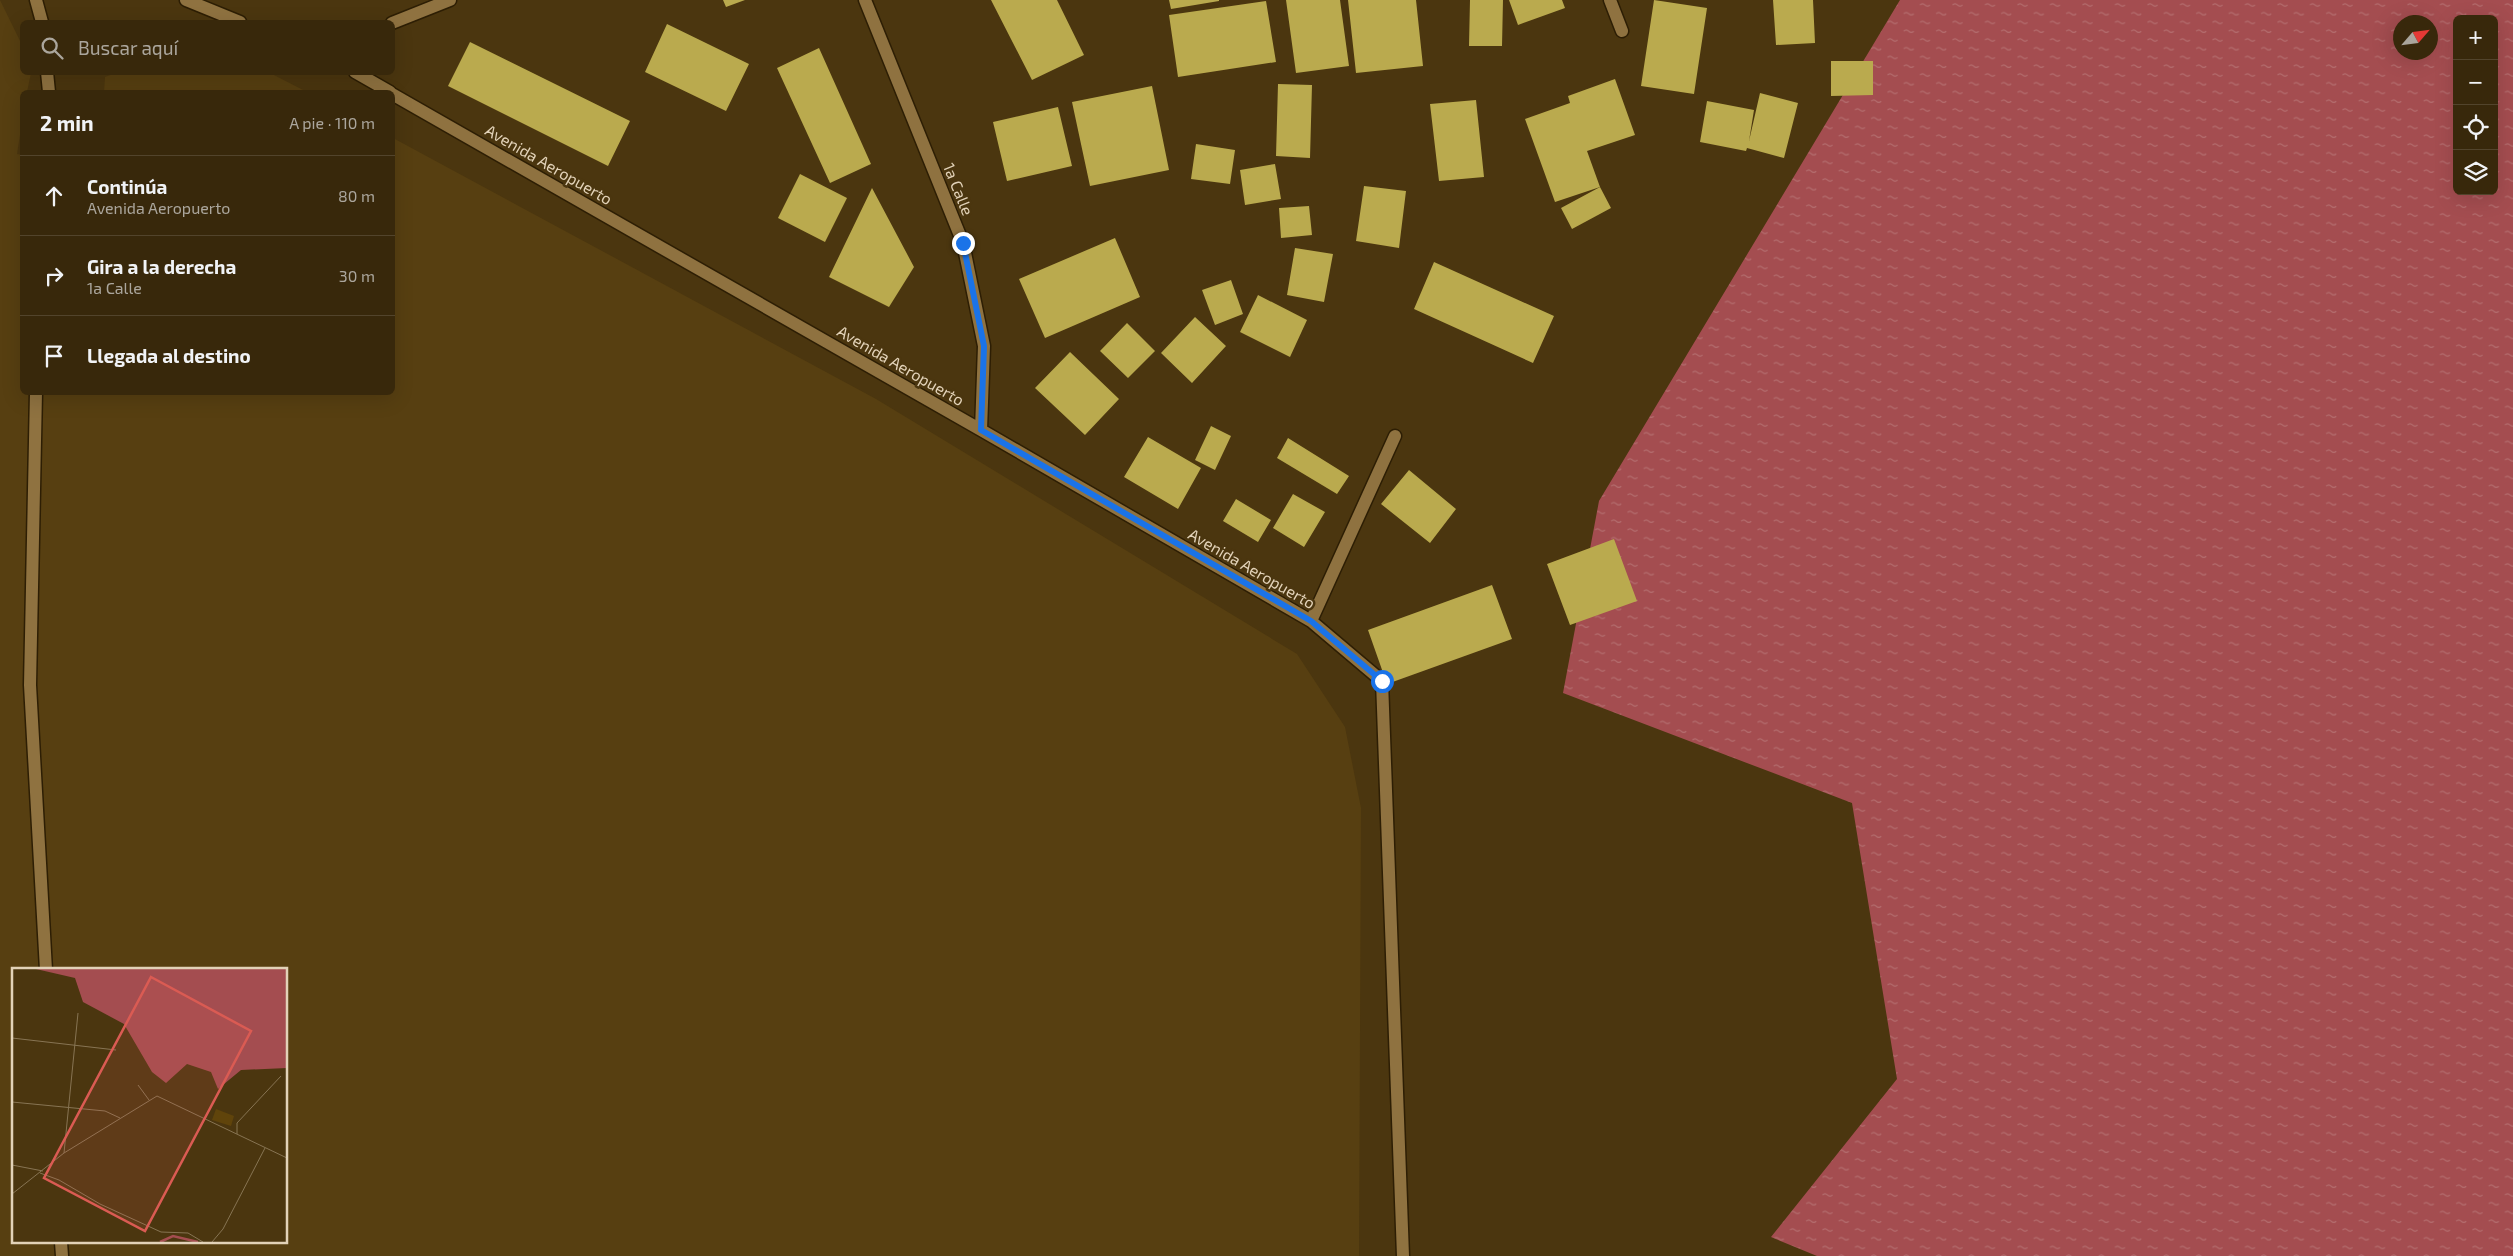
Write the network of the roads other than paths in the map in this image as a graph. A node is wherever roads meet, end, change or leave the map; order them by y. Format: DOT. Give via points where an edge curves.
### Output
graph roads {
  1 [pos="36,0"];
  2 [pos="186,0"];
  3 [pos="450,0"];
  4 [pos="866,0"];
  5 [pos="1610,0"];
  6 [pos="41,20"];
  7 [pos="235,20"];
  8 [pos="395,22"];
  9 [pos="1622,31"];
  10 [pos="47,75"];
  11 [pos="360,75"];
  12 [pos="49,90"];
  13 [pos="386,90"];
  14 [pos="395,95"];
  15 [pos="36,395"];
  16 [pos="981,430"];
  17 [pos="1395,436"];
  18 [pos="1311,621"];
  19 [pos="46,968"];
  20 [pos="1403,1256"];
  1 -- 6 [label="street"];
  2 -- 7 [label="street"];
  3 -- 8 [label="street"];
  4 -- 16 [label="street, 1a Calle" via="963,243 984,346"];
  5 -- 9 [label="street"];
  10 -- 12 [label="street"];
  11 -- 13 [label="street, Avenida Aeropuerto"];
  14 -- 16 [label="street, Avenida Aeropuerto"];
  15 -- 19 [label="street" via="30,685"];
  16 -- 18 [label="street, Avenida Aeropuerto"];
  17 -- 18 [label="street"];
  18 -- 20 [label="street, Avenida Aeropuerto" via="1382,681"];
}
